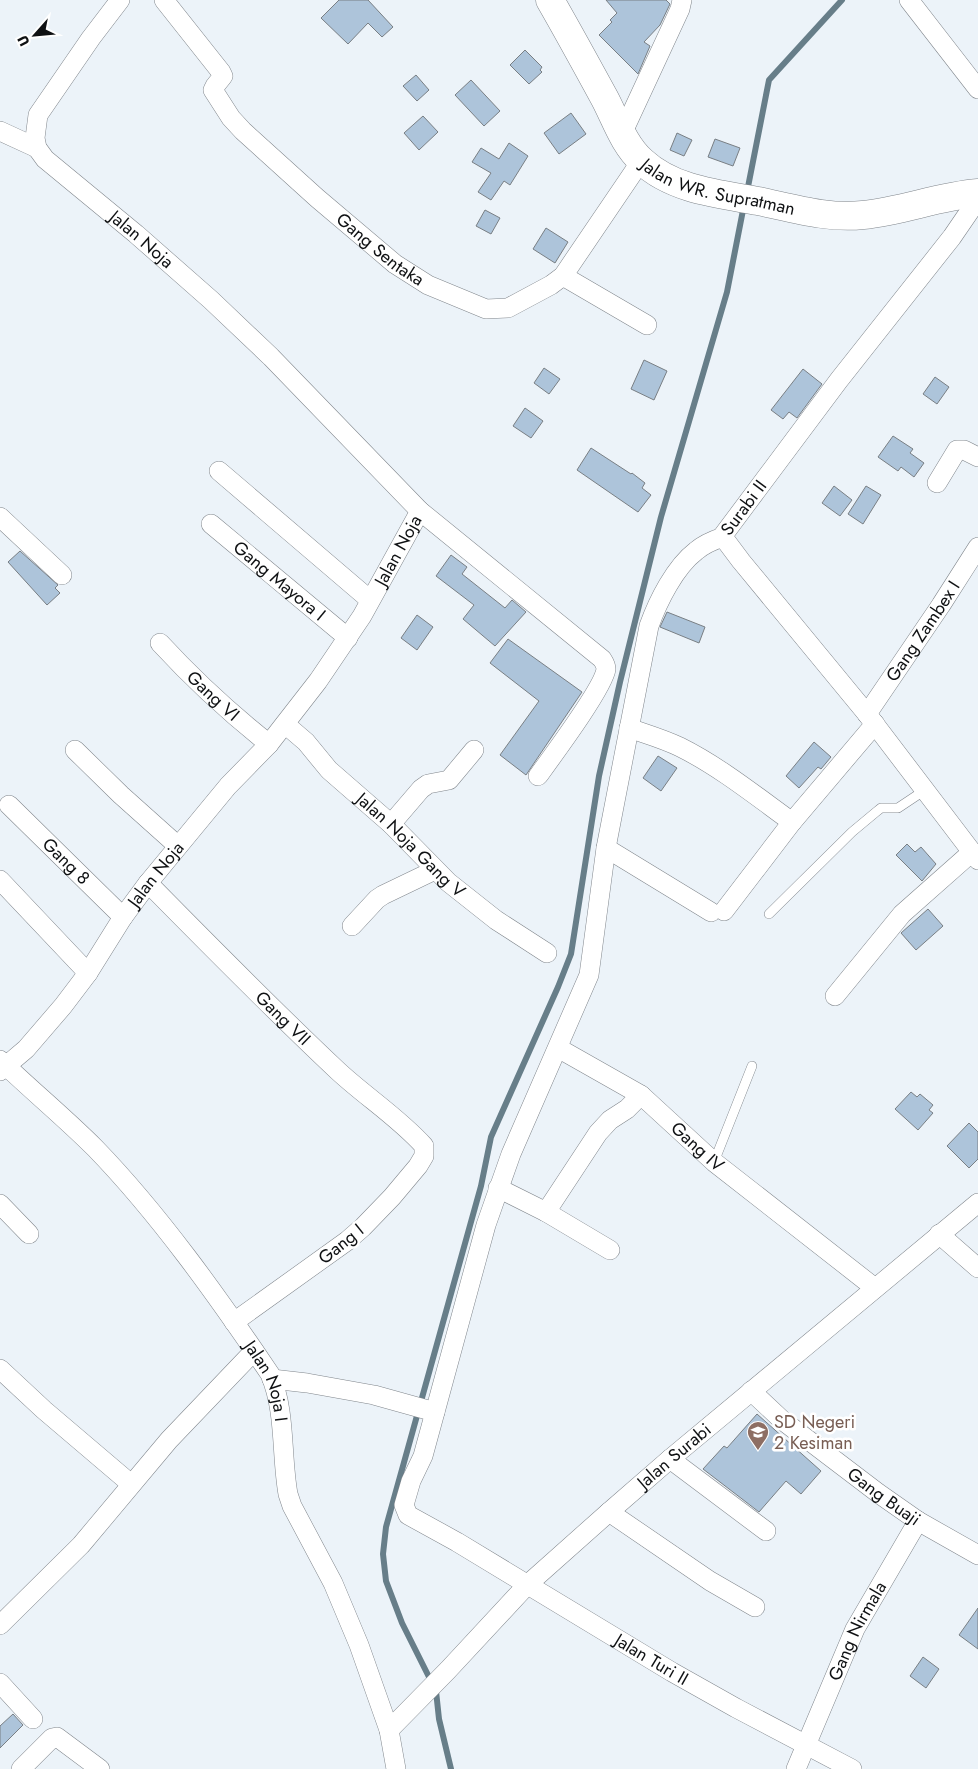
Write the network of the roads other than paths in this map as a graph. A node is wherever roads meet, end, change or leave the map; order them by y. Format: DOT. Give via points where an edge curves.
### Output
graph roads {
  1 [pos="120,0"];
  2 [pos="164,0"];
  3 [pos="550,0"];
  4 [pos="682,0"];
  5 [pos="909,0"];
  6 [pos="978,89"];
  7 [pos="38,115"];
  8 [pos="2,132"];
  9 [pos="622,134"];
  10 [pos="37,148"];
  11 [pos="642,161"];
  12 [pos="978,192"];
  13 [pos="978,199"];
  14 [pos="563,276"];
  15 [pos="648,325"];
  16 [pos="978,457"];
  17 [pos="219,471"];
  18 [pos="937,483"];
  19 [pos="420,511"];
  20 [pos="0,517"];
  21 [pos="211,524"];
  22 [pos="724,536"];
  23 [pos="978,547"];
  24 [pos="62,575"];
  25 [pos="370,600"];
  26 [pos="348,638"];
  27 [pos="160,643"];
  28 [pos="871,719"];
  29 [pos="285,724"];
  30 [pos="629,728"];
  31 [pos="269,744"];
  32 [pos="75,750"];
  33 [pos="474,750"];
  34 [pos="538,776"];
  35 [pos="925,790"];
  36 [pos="8,805"];
  37 [pos="792,822"];
  38 [pos="391,824"];
  39 [pos="178,846"];
  40 [pos="606,848"];
  41 [pos="975,856"];
  42 [pos="435,870"];
  43 [pos="0,880"];
  44 [pos="148,883"];
  45 [pos="769,914"];
  46 [pos="123,917"];
  47 [pos="352,926"];
  48 [pos="547,953"];
  49 [pos="88,974"];
  50 [pos="835,996"];
  51 [pos="558,1048"];
  52 [pos="2,1065"];
  53 [pos="752,1066"];
  54 [pos="641,1095"];
  55 [pos="424,1146"];
  56 [pos="714,1162"];
  57 [pos="498,1188"];
  58 [pos="978,1203"];
  59 [pos="0,1204"];
  60 [pos="546,1212"];
  61 [pos="29,1234"];
  62 [pos="939,1234"];
  63 [pos="610,1250"];
  64 [pos="978,1268"];
  65 [pos="876,1288"];
  66 [pos="234,1322"];
  67 [pos="254,1351"];
  68 [pos="0,1369"];
  69 [pos="272,1379"];
  70 [pos="751,1391"];
  71 [pos="432,1411"];
  72 [pos="670,1459"];
  73 [pos="131,1484"];
  74 [pos="609,1512"];
  75 [pos="918,1521"];
  76 [pos="766,1531"];
  77 [pos="978,1555"];
  78 [pos="528,1585"];
  79 [pos="755,1607"];
  80 [pos="0,1625"];
  81 [pos="0,1683"];
  82 [pos="33,1719"];
  83 [pos="389,1730"];
  84 [pos="805,1746"];
  85 [pos="21,1769"];
  86 [pos="100,1769"];
  87 [pos="396,1769"];
  88 [pos="796,1769"];
  89 [pos="852,1769"];
  1 -- 7 [label="street"];
  2 -- 14 [label="street, Gang Sentaka" via="221,72 223,76 214,90 231,118 394,264 428,285 486,308 508,308"];
  3 -- 9 [label="main road, Jalan WR. Supratman"];
  4 -- 9 [label="street"];
  5 -- 6 [label="street"];
  7 -- 8 [label="street"];
  7 -- 10 [label="street" via="35,128"];
  8 -- 10 [label="street"];
  9 -- 11 [label="main road, Jalan WR. Supratman"];
  10 -- 19 [label="street, Jalan Noja" via="211,300 271,357"];
  11 -- 12 [label="main road, Jalan WR. Supratman" via="657,173 685,185 728,196 845,216 903,209 944,197"];
  11 -- 14 [label="street, Gang Sentaka"];
  13 -- 22 [label="street, Surabi II"];
  14 -- 15 [label="street"];
  16 -- 18 [label="street" via="957,450"];
  17 -- 25 [label="street"];
  19 -- 25 [label="street, Jalan Noja"];
  19 -- 34 [label="street" via="605,662 606,670 597,688"];
  20 -- 24 [label="street"];
  21 -- 26 [label="street, Gang Mayora I"];
  22 -- 28 [label="street, Surabi II" via="741,562"];
  22 -- 30 [label="street, Jalan Turi II" via="702,546 687,559 656,607 649,626"];
  23 -- 28 [label="street, Gang Zambex I"];
  25 -- 26 [label="street, Jalan Noja"];
  26 -- 29 [label="street, Jalan Noja"];
  27 -- 31 [label="street, Gang VI" via="226,709"];
  28 -- 35 [label="street, Surabi II"];
  28 -- 37 [label="street, Gang Zambex I"];
  29 -- 31 [label="street, Jalan Noja"];
  29 -- 38 [label="street, Jalan Noja Gang V" via="330,770"];
  30 -- 37 [label="street" via="695,755"];
  30 -- 40 [label="street, Jalan Turi II"];
  31 -- 39 [label="street, Jalan Noja" via="228,786"];
  32 -- 39 [label="street"];
  33 -- 38 [label="street" via="449,780 428,784"];
  35 -- 41 [label="street, Surabi II"];
  35 -- 45 [label="lane" via="898,808 882,808 876,812"];
  36 -- 46 [label="street, Gang 8"];
  37 -- 40 [label="street, Gang Zambex I" via="718,912"];
  38 -- 42 [label="street, Jalan Noja Gang V"];
  39 -- 44 [label="street, Jalan Noja"];
  40 -- 51 [label="street, Jalan Turi II" via="592,966"];
  41 -- 50 [label="street" via="902,914"];
  42 -- 47 [label="street" via="377,899"];
  42 -- 48 [label="street, Jalan Noja Gang V" via="474,903"];
  43 -- 49 [label="street"];
  44 -- 46 [label="street, Jalan Noja"];
  44 -- 55 [label="street, Gang VII" via="281,1017"];
  46 -- 49 [label="street, Jalan Noja"];
  49 -- 52 [label="street, Jalan Noja" via="26,1049"];
  51 -- 54 [label="street, Gang IV"];
  51 -- 57 [label="street, Jalan Turi II"];
  52 -- 66 [label="street, Jalan Noja I" via="72,1126 116,1170"];
  53 -- 56 [label="lane"];
  54 -- 56 [label="street, Gang IV"];
  54 -- 60 [label="street" via="598,1133"];
  55 -- 66 [label="street, Gang I" via="424,1156 418,1166 364,1227"];
  56 -- 65 [label="street, Gang IV"];
  57 -- 60 [label="street"];
  57 -- 71 [label="street, Jalan Turi II"];
  58 -- 62 [label="street, Jalan Surabi"];
  59 -- 61 [label="street"];
  60 -- 63 [label="street"];
  62 -- 64 [label="street"];
  62 -- 65 [label="street, Jalan Surabi"];
  65 -- 70 [label="street, Jalan Surabi"];
  66 -- 67 [label="street, Jalan Noja I"];
  67 -- 69 [label="street, Jalan Noja I"];
  67 -- 73 [label="street"];
  68 -- 73 [label="street"];
  69 -- 71 [label="street" via="331,1387"];
  69 -- 83 [label="street, Jalan Noja I" via="280,1411 292,1506 337,1592"];
  70 -- 72 [label="street, Jalan Surabi"];
  70 -- 75 [label="street, Gang Buaji" via="782,1420"];
  71 -- 78 [label="street, Jalan Turi II" via="423,1456 404,1505 408,1515"];
  72 -- 74 [label="street, Jalan Surabi"];
  72 -- 76 [label="street"];
  73 -- 80 [label="street" via="81,1545"];
  74 -- 78 [label="street, Jalan Surabi"];
  74 -- 79 [label="street" via="710,1581"];
  75 -- 77 [label="street, Gang Buaji"];
  75 -- 84 [label="street, Gang Nirmala" via="855,1629"];
  78 -- 83 [label="street, Jalan Surabi"];
  78 -- 84 [label="street, Jalan Turi II" via="672,1672"];
  81 -- 82 [label="street"];
  83 -- 87 [label="street, Jalan Noja I"];
  84 -- 88 [label="street, Gang Nirmala"];
  84 -- 89 [label="street, Jalan Turi II"];
  85 -- 86 [label="street" via="52,1738 57,1737"];
}
